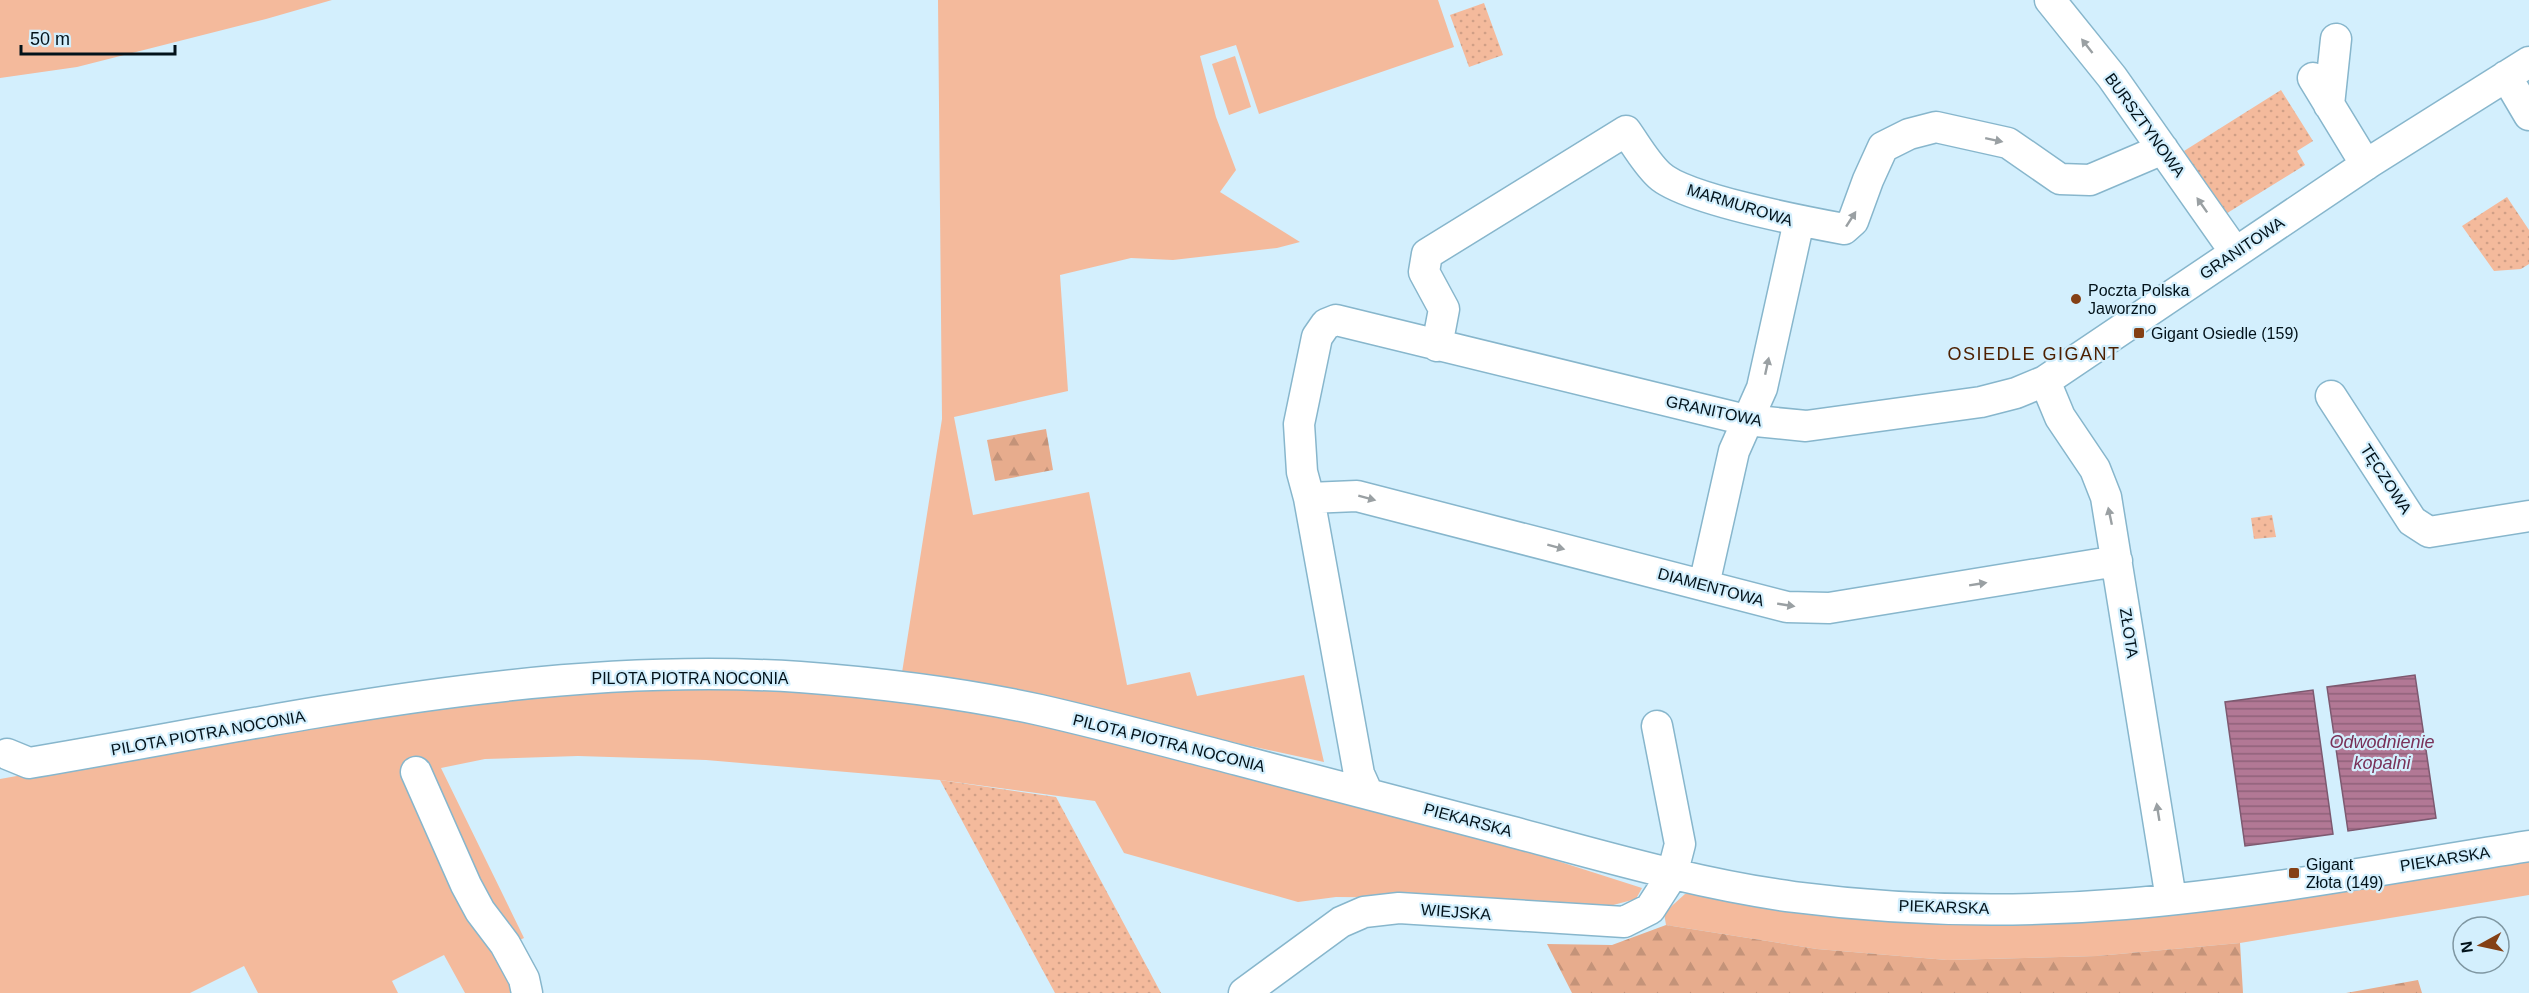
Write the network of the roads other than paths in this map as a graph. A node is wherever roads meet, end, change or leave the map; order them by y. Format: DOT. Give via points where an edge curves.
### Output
graph roads {
  1 [pos="2050,0"];
  2 [pos="2336,39"];
  3 [pos="2517,69"];
  4 [pos="2313,78"];
  5 [pos="2329,105"];
  6 [pos="2529,115"];
  7 [pos="2163,149"];
  8 [pos="2366,165"];
  9 [pos="1799,221"];
  10 [pos="2235,252"];
  11 [pos="1437,346"];
  12 [pos="2045,381"];
  13 [pos="2331,396"];
  14 [pos="1746,420"];
  15 [pos="1309,498"];
  16 [pos="2529,516"];
  17 [pos="2117,561"];
  18 [pos="1704,585"];
  19 [pos="1657,726"];
  20 [pos="7,754"];
  21 [pos="416,772"];
  22 [pos="1368,794"];
  23 [pos="2529,846"];
  24 [pos="1672,875"];
  25 [pos="2172,899"];
  26 [pos="527,993"];
  27 [pos="1244,993"];
  7 -- 1 [label="street, BURSZTYNOWA, one-way"];
  2 -- 5 [label="street"];
  3 -- 6 [label="street"];
  3 -- 8 [label="street, GRANITOWA"];
  4 -- 5 [label="street"];
  5 -- 8 [label="street"];
  9 -- 7 [label="street, one-way" via="1844,229 1853,221 1883,147 1936,127 2008,143 2060,179 2091,180"];
  10 -- 7 [label="street, BURSZTYNOWA, one-way"];
  8 -- 10 [label="street, GRANITOWA"];
  9 -- 11 [label="street, MARMUROWA" via="1687,191 1659,176 1626,131 1427,254 1424,272 1444,309"];
  14 -- 9 [label="street, MARMUROWA, one-way" via="1762,388"];
  10 -- 12 [label="street, GRANITOWA"];
  11 -- 14 [label="street, GRANITOWA"];
  11 -- 15 [label="street, GRANITOWA" via="1336,320 1326,324 1317,337 1299,424 1302,472"];
  12 -- 14 [label="street, GRANITOWA" via="1981,402 1806,426"];
  17 -- 12 [label="street, ZŁOTA, one-way" via="2106,497 2095,469 2060,417"];
  13 -- 16 [label="street, TĘCZOWA" via="2412,521 2429,532"];
  14 -- 18 [label="street, MARMUROWA" via="1734,451"];
  15 -- 18 [label="street, DIAMENTOWA, one-way" via="1357,495"];
  15 -- 22 [label="street, GRANITOWA" via="1359,774"];
  18 -- 17 [label="street, DIAMENTOWA, one-way" via="1787,607 1829,608"];
  25 -- 17 [label="street, ZŁOTA, one-way"];
  19 -- 24 [label="street, WIEJSKA" via="1680,844"];
  20 -- 22 [label="street, PILOTA PIOTRA NOCONIA" via="29,763 395,700 522,683 625,676 798,677 957,695 1036,709"];
  21 -- 26 [label="street" via="466,885 505,944"];
  22 -- 24 [label="street, PIEKARSKA"];
  23 -- 25 [label="street, PIEKARSKA"];
  24 -- 25 [label="street, PIEKARSKA" via="1793,897 1929,907 2076,907"];
  24 -- 27 [label="street, WIEJSKA" via="1650,909 1624,922 1399,908 1364,912 1341,922"];
}
